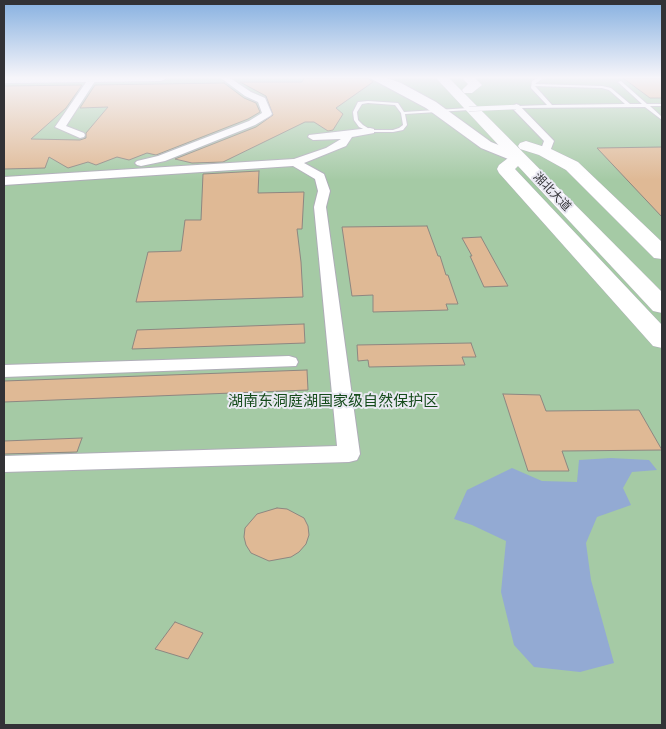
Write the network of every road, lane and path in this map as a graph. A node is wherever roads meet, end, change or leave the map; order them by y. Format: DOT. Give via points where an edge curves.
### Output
graph roads {
  1 [pos="70,112"];
  2 [pos="266,112"];
  3 [pos="355,112"];
  4 [pos="415,112"];
  5 [pos="442,112"];
  6 [pos="479,112"];
  7 [pos="489,112"];
  8 [pos="521,112"];
  9 [pos="403,113"];
  10 [pos="370,131"];
  11 [pos="80,135"];
  12 [pos="348,135"];
  13 [pos="312,137"];
  14 [pos="522,152"];
  15 [pos="255,155"];
  16 [pos="545,159"];
  17 [pos="296,162"];
  18 [pos="236,166"];
  19 [pos="4,174"];
  20 [pos="4,181"];
  21 [pos="662,254"];
  22 [pos="649,268"];
  23 [pos="662,306"];
  24 [pos="662,340"];
  25 [pos="289,362"];
  26 [pos="4,371"];
  27 [pos="4,464"];
  1 -- 11 [label="street" via="60,127"];
  2 -- 19 [label="street" via="252,123 152,161"];
  3 -- 10 [label="lane" via="360,126"];
  4 -- 9 [label="lane"];
  5 -- 14 [label="street" via="486,145"];
  6 -- 14 [label="main road, 湘北大道"];
  7 -- 14 [label="main road, 湘北大道"];
  8 -- 16 [label="street" via="550,141"];
  9 -- 10 [label="lane" via="405,125 401,129"];
  10 -- 12 [label="street"];
  12 -- 13 [label="street"];
  12 -- 17 [label="street" via="342,144"];
  14 -- 16 [label="main road, 湘北大道"];
  14 -- 23 [label="main road, 湘北大道"];
  14 -- 24 [label="main road" via="505,169"];
  15 -- 18 [label="street"];
  16 -- 21 [label="main road" via="572,166"];
  16 -- 22 [label="main road, 湘北大道"];
  17 -- 18 [label="street"];
  17 -- 27 [label="street" via="320,177 324,192 320,207 349,454"];
  18 -- 20 [label="street"];
  25 -- 26 [label="street"];
}
